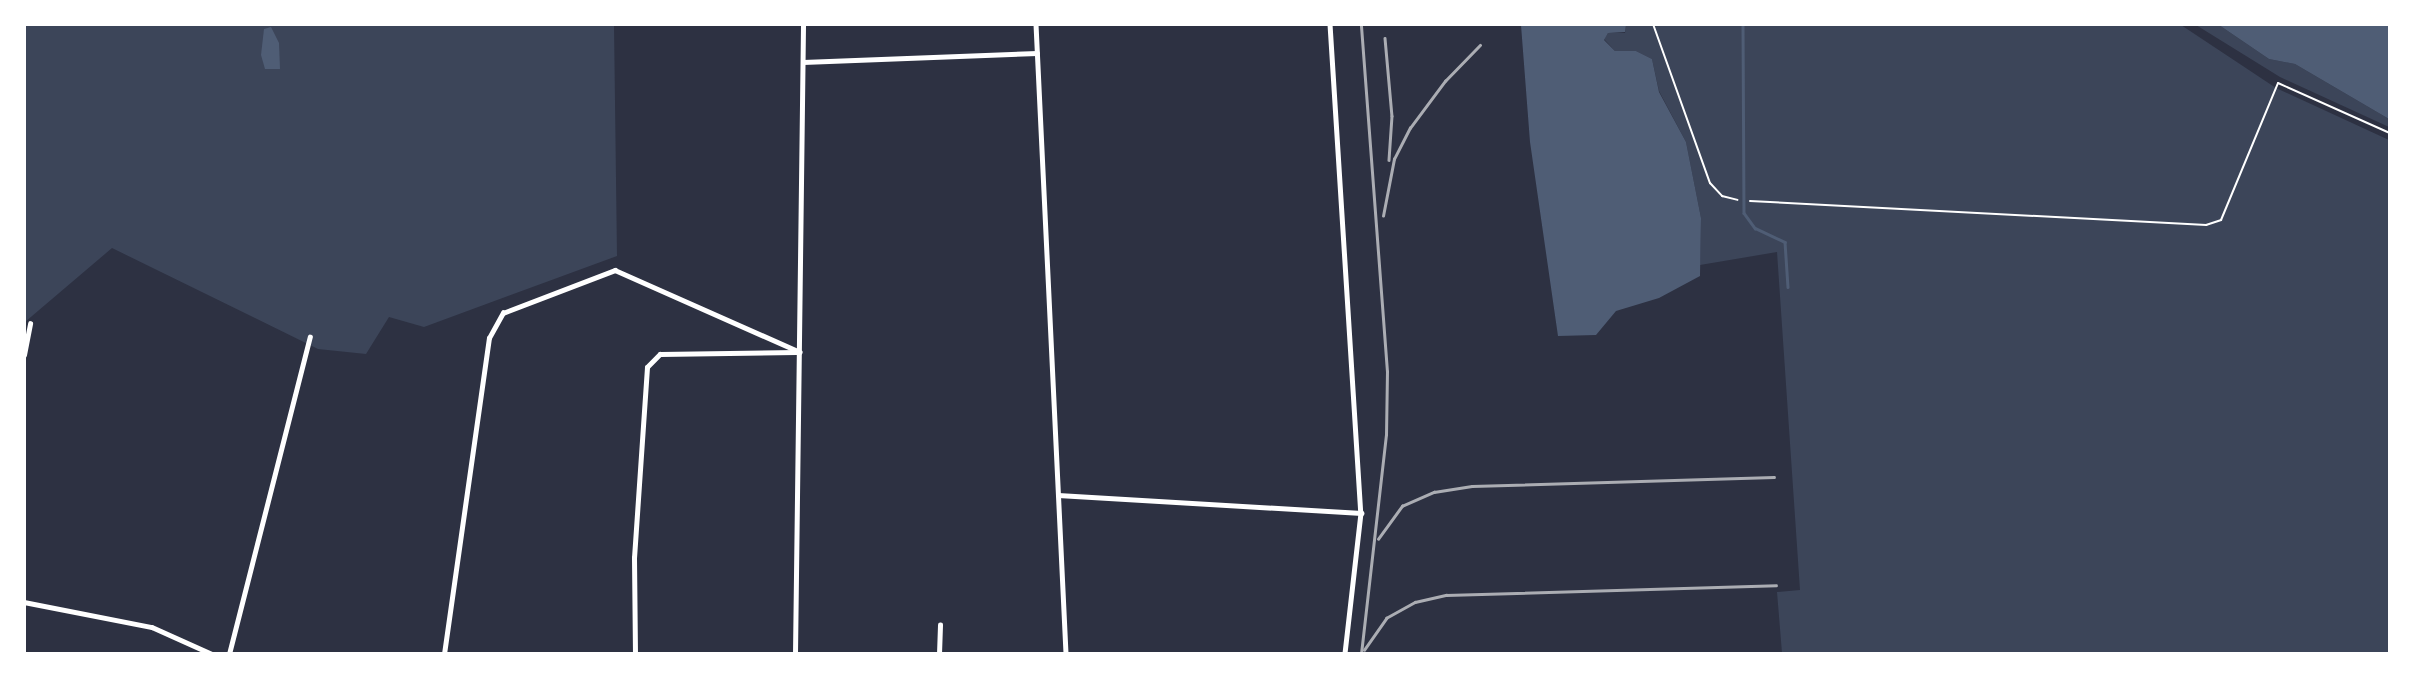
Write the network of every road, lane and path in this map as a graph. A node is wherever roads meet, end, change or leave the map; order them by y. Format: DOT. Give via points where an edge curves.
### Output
graph roads {
  1 [pos="803,24"];
  2 [pos="1036,24"];
  3 [pos="1330,24"];
  4 [pos="1653,24"];
  5 [pos="1037,52"];
  6 [pos="803,62"];
  7 [pos="2389,134"];
  8 [pos="1738,200"];
  9 [pos="1750,201"];
  10 [pos="30,324"];
  11 [pos="310,337"];
  12 [pos="800,352"];
  13 [pos="24,355"];
  14 [pos="1058,495"];
  15 [pos="1361,513"];
  16 [pos="24,602"];
  17 [pos="940,625"];
  18 [pos="212,653"];
  19 [pos="229,653"];
  20 [pos="444,653"];
  21 [pos="635,653"];
  22 [pos="795,653"];
  23 [pos="939,653"];
  24 [pos="1066,653"];
  25 [pos="1345,653"];
  1 -- 6 [label="street"];
  2 -- 5 [label="street"];
  3 -- 15 [label="street"];
  4 -- 8 [label="path" via="1710,183 1722,196"];
  5 -- 6 [label="street"];
  5 -- 14 [label="street"];
  6 -- 12 [label="street"];
  7 -- 9 [label="path" via="2278,83 2221,220 2206,225"];
  10 -- 13 [label="street"];
  11 -- 19 [label="street"];
  12 -- 20 [label="street" via="615,270 503,313 489,338"];
  12 -- 21 [label="street" via="660,354 647,367 634,558"];
  12 -- 22 [label="street"];
  14 -- 15 [label="street"];
  14 -- 24 [label="street"];
  15 -- 25 [label="street"];
  16 -- 18 [label="street" via="152,627"];
  17 -- 23 [label="street"];
}
